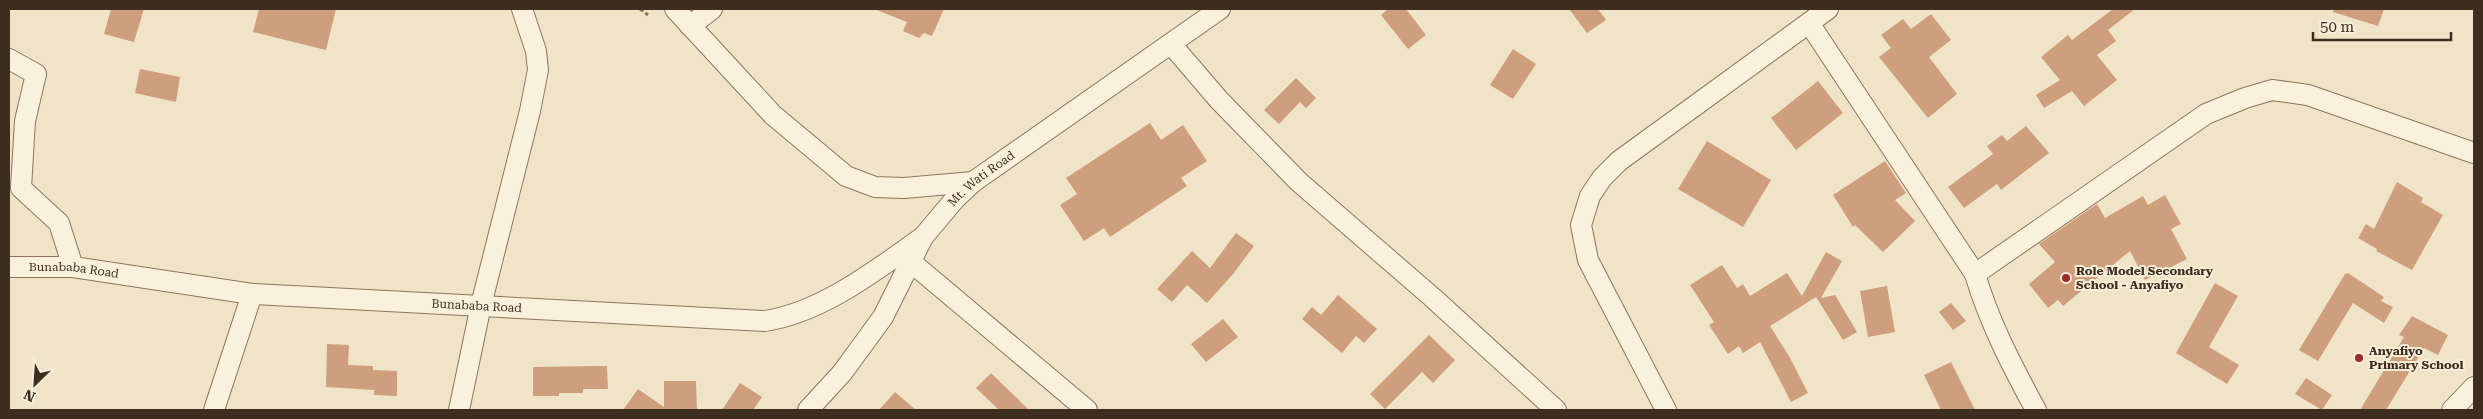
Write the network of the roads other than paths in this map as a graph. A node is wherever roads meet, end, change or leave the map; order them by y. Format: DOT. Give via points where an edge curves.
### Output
graph roads {
  1 [pos="522,9"];
  2 [pos="675,9"];
  3 [pos="712,9"];
  4 [pos="1220,9"];
  5 [pos="1828,9"];
  6 [pos="1809,24"];
  7 [pos="690,26"];
  8 [pos="1171,44"];
  9 [pos="9,59"];
  10 [pos="2474,153"];
  11 [pos="974,182"];
  12 [pos="923,237"];
  13 [pos="911,262"];
  14 [pos="9,267"];
  15 [pos="73,267"];
  16 [pos="1975,274"];
  17 [pos="252,294"];
  18 [pos="481,305"];
  19 [pos="2474,387"];
  20 [pos="214,410"];
  21 [pos="459,410"];
  22 [pos="808,410"];
  23 [pos="1087,410"];
  24 [pos="1556,410"];
  25 [pos="1666,410"];
  26 [pos="2036,410"];
  27 [pos="2452,410"];
  1 -- 18 [label="street" via="536,51 538,70"];
  2 -- 7 [label="street"];
  3 -- 7 [label="street"];
  4 -- 8 [label="street, Mt. Wati Road"];
  5 -- 6 [label="street"];
  6 -- 16 [label="street"];
  6 -- 25 [label="street" via="1619,161 1590,196 1581,226 1588,260"];
  7 -- 11 [label="street" via="773,115 846,176 875,187"];
  8 -- 11 [label="street, Mt. Wati Road"];
  8 -- 24 [label="street" via="1299,182 1425,290"];
  9 -- 15 [label="street" via="36,74 25,121 21,188 59,223"];
  10 -- 16 [label="street" via="2308,95 2272,90 2206,114"];
  11 -- 12 [label="street, Mt. Wati Road"];
  12 -- 13 [label="street, Mt. Wati Road"];
  12 -- 18 [label="street, Bunababa Road" via="868,276 789,317 765,321"];
  13 -- 22 [label="street, Mt. Wati Road" via="883,317 842,373"];
  13 -- 23 [label="street"];
  14 -- 15 [label="street, Bunababa Road"];
  15 -- 17 [label="street, Bunababa Road"];
  16 -- 26 [label="street" via="1983,304"];
  17 -- 18 [label="street, Bunababa Road"];
  17 -- 20 [label="street"];
  18 -- 21 [label="street"];
  19 -- 27 [label="street"];
}
